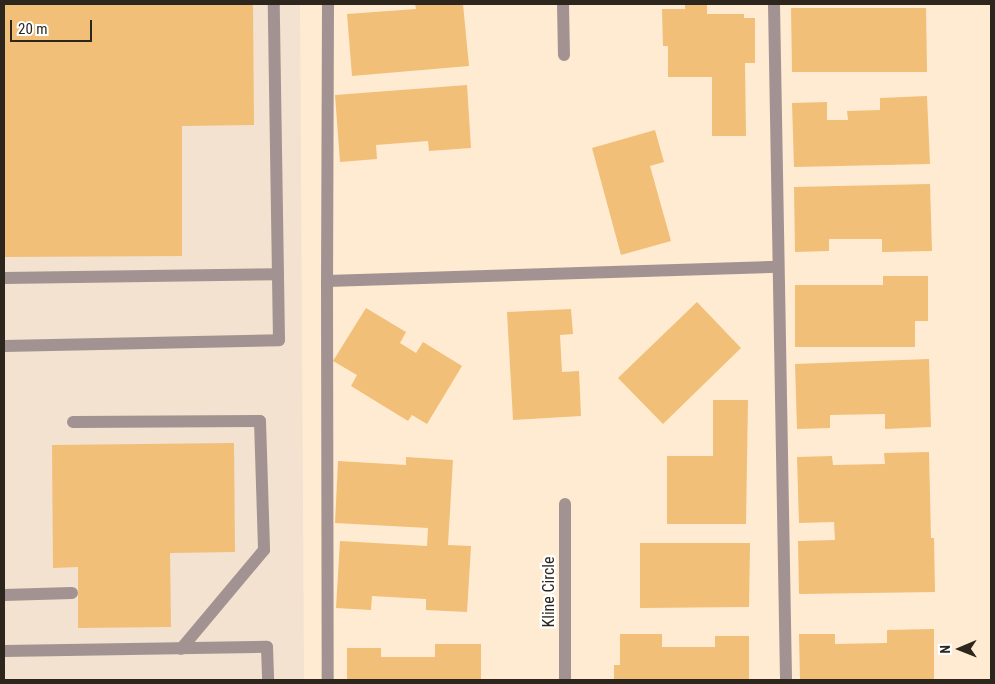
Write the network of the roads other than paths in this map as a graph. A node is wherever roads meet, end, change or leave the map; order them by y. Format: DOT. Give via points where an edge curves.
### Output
graph roads {
  1 [pos="274,4"];
  2 [pos="328,4"];
  3 [pos="563,4"];
  4 [pos="774,4"];
  5 [pos="564,55"];
  6 [pos="778,267"];
  7 [pos="278,274"];
  8 [pos="4,278"];
  9 [pos="327,281"];
  10 [pos="4,346"];
  11 [pos="73,422"];
  12 [pos="565,504"];
  13 [pos="72,593"];
  14 [pos="4,595"];
  15 [pos="181,649"];
  16 [pos="4,651"];
  17 [pos="268,680"];
  18 [pos="328,680"];
  19 [pos="565,680"];
  20 [pos="786,680"];
  1 -- 7 [label="street"];
  2 -- 9 [label="street"];
  3 -- 5 [label="street"];
  4 -- 6 [label="street"];
  6 -- 9 [label="street"];
  6 -- 20 [label="street"];
  7 -- 8 [label="street"];
  7 -- 10 [label="street" via="279,340"];
  9 -- 18 [label="street"];
  11 -- 15 [label="street" via="260,421 264,550"];
  12 -- 19 [label="street, Kline Circle"];
  13 -- 14 [label="street"];
  15 -- 16 [label="street"];
  15 -- 17 [label="street" via="267,648"];
}
